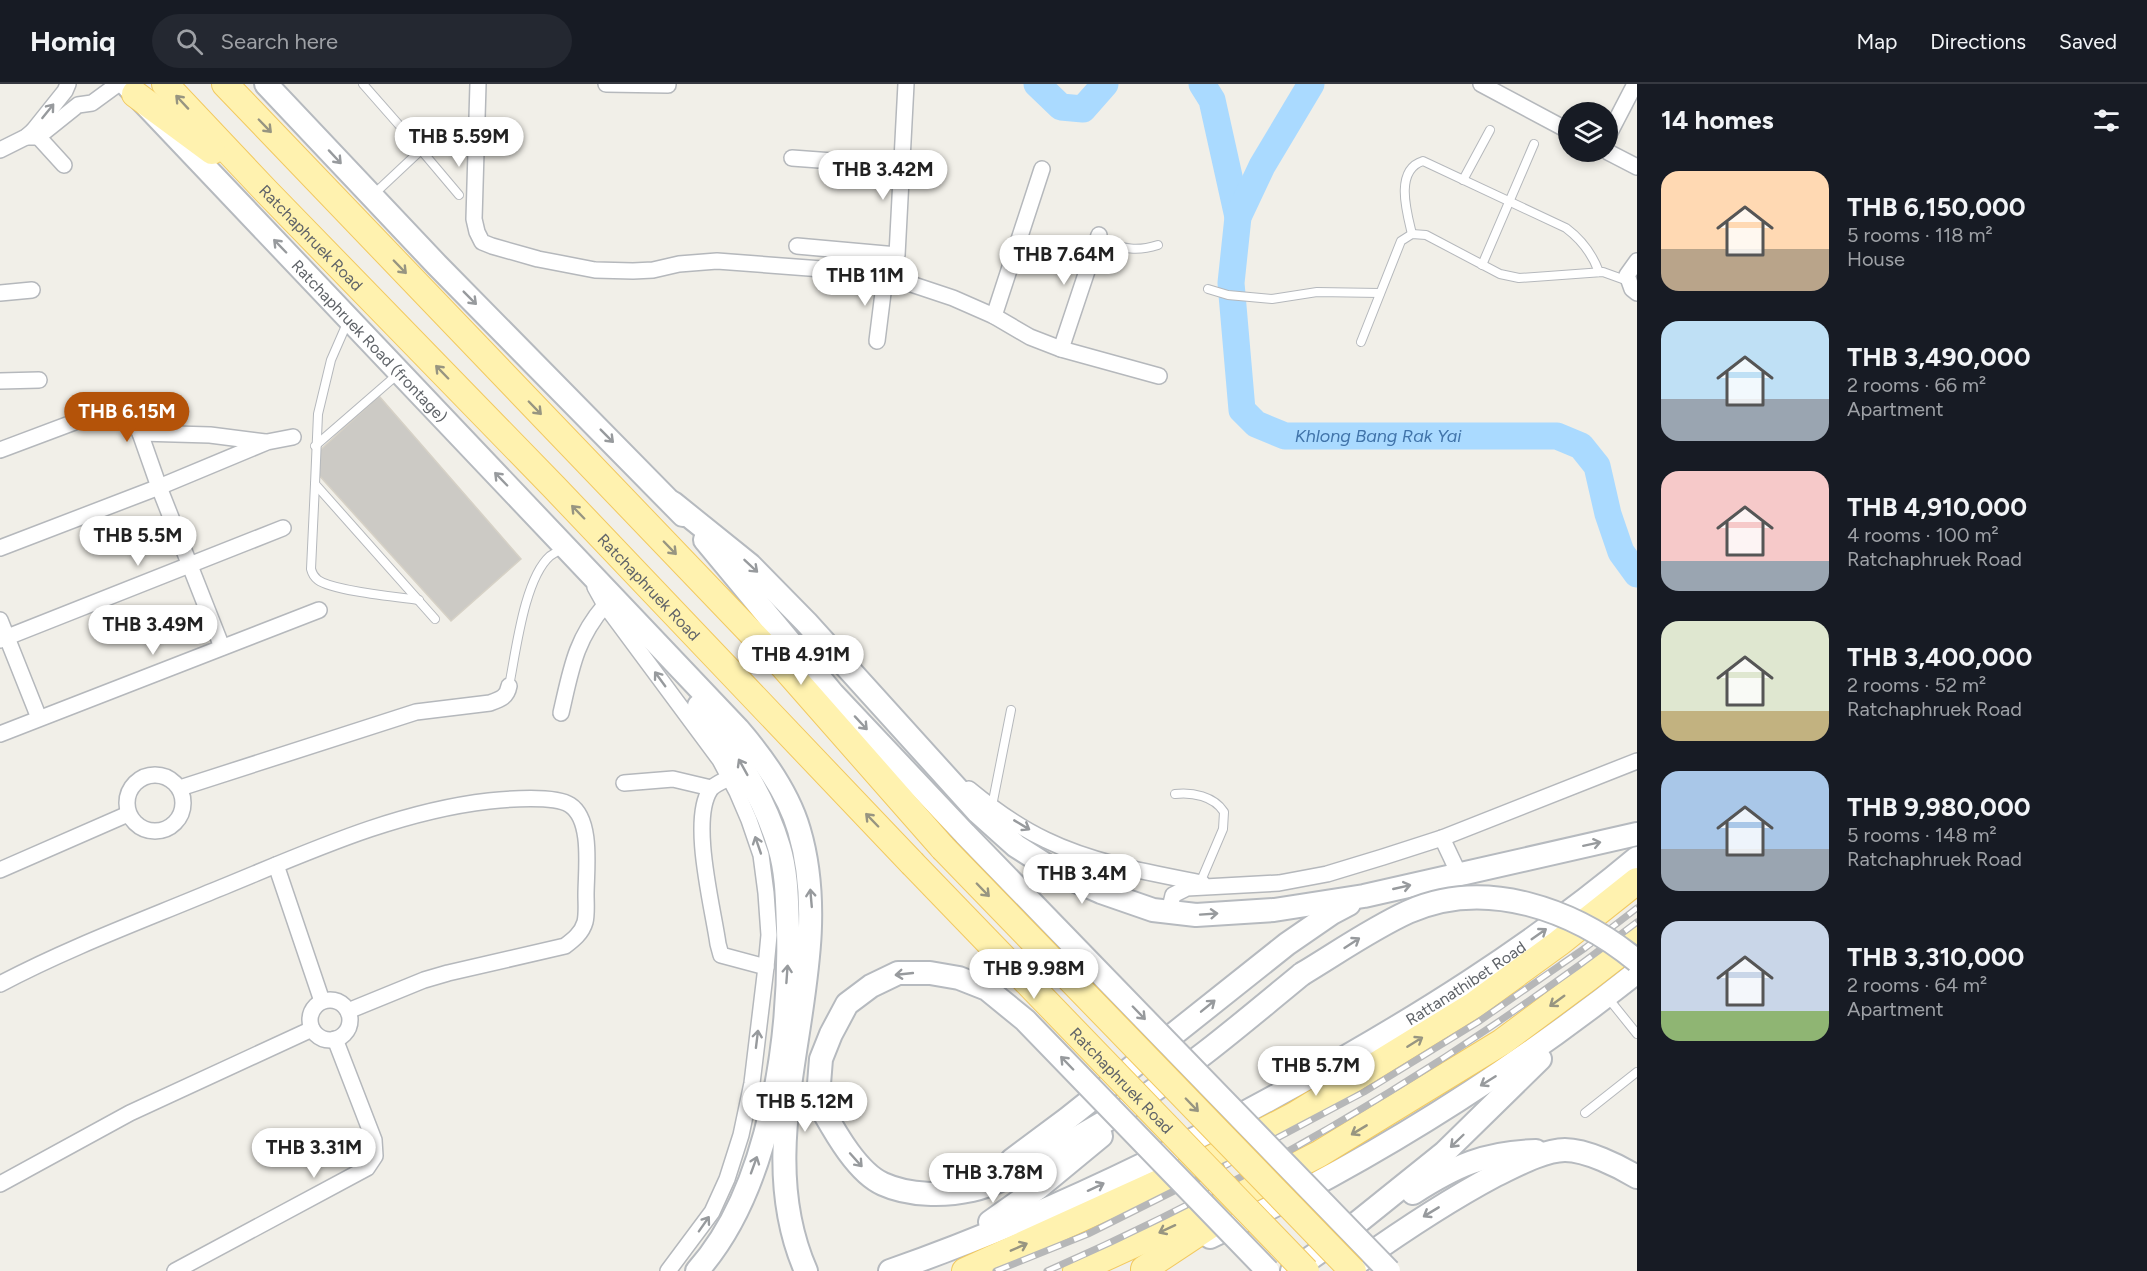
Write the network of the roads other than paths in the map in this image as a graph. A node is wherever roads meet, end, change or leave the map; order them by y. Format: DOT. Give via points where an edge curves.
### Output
graph roads {
  1 [pos="165,84"];
  2 [pos="225,84"];
  3 [pos="266,84"];
  4 [pos="363,84"];
  5 [pos="478,84"];
  6 [pos="606,84"];
  7 [pos="906,84"];
  8 [pos="1481,84"];
  9 [pos="1635,84"];
  10 [pos="668,85"];
  11 [pos="66,87"];
  12 [pos="126,87"];
  13 [pos="78,105"];
  14 [pos="1618,117"];
  15 [pos="1558,125"];
  16 [pos="1490,130"];
  17 [pos="32,135"];
  18 [pos="1534,144"];
  19 [pos="0,150"];
  20 [pos="421,150"];
  21 [pos="1618,157"];
  22 [pos="792,158"];
  23 [pos="64,165"];
  24 [pos="902,166"];
  25 [pos="1637,167"];
  26 [pos="1042,169"];
  27 [pos="1463,180"];
  28 [pos="265,190"];
  29 [pos="459,195"];
  30 [pos="372,196"];
  31 [pos="1509,202"];
  32 [pos="1412,234"];
  33 [pos="1098,237"];
  34 [pos="1158,245"];
  35 [pos="797,246"];
  36 [pos="897,255"];
  37 [pos="1637,261"];
  38 [pos="1482,264"];
  39 [pos="1599,272"];
  40 [pos="889,278"];
  41 [pos="1633,287"];
  42 [pos="1208,289"];
  43 [pos="32,290"];
  44 [pos="0,292"];
  45 [pos="1380,293"];
  46 [pos="994,316"];
  47 [pos="349,319"];
  48 [pos="877,341"];
  49 [pos="1360,342"];
  50 [pos="1061,349"];
  51 [pos="400,373"];
  52 [pos="1159,376"];
  53 [pos="39,380"];
  54 [pos="0,381"];
  55 [pos="140,433"];
  56 [pos="292,437"];
  57 [pos="267,442"];
  58 [pos="315,446"];
  59 [pos="0,450"];
  60 [pos="315,484"];
  61 [pos="159,487"];
  62 [pos="673,503"];
  63 [pos="283,528"];
  64 [pos="565,547"];
  65 [pos="0,548"];
  66 [pos="189,564"];
  67 [pos="419,600"];
  68 [pos="609,602"];
  69 [pos="319,610"];
  70 [pos="435,619"];
  71 [pos="0,620"];
  72 [pos="3,638"];
  73 [pos="222,647"];
  74 [pos="509,686"];
  75 [pos="1011,710"];
  76 [pos="561,713"];
  77 [pos="39,718"];
  78 [pos="0,734"];
  79 [pos="910,738"];
  80 [pos="1637,761"];
  81 [pos="729,778"];
  82 [pos="624,783"];
  83 [pos="180,788"];
  84 [pos="711,788"];
  85 [pos="1174,794"];
  86 [pos="992,808"];
  87 [pos="128,814"];
  88 [pos="1637,834"];
  89 [pos="1442,838"];
  90 [pos="1637,858"];
  91 [pos="276,866"];
  92 [pos="0,870"];
  93 [pos="1459,874"];
  94 [pos="1637,881"];
  95 [pos="1207,884"];
  96 [pos="1364,896"];
  97 [pos="1169,912"];
  98 [pos="1637,940"];
  99 [pos="1637,961"];
  100 [pos="766,967"];
  101 [pos="1637,972"];
  102 [pos="0,984"];
  103 [pos="1607,996"];
  104 [pos="322,1001"];
  105 [pos="348,1011"];
  106 [pos="1587,1011"];
  107 [pos="312,1029"];
  108 [pos="1637,1034"];
  109 [pos="335,1039"];
  110 [pos="1179,1071"];
  111 [pos="1637,1072"];
  112 [pos="1586,1113"];
  113 [pos="1565,1150"];
  114 [pos="1319,1154"];
  115 [pos="1637,1177"];
  116 [pos="0,1184"];
  117 [pos="938,1195"];
  118 [pos="1332,1242"];
  119 [pos="946,1251"];
  120 [pos="1141,1270"];
  121 [pos="175,1271"];
  122 [pos="668,1271"];
  123 [pos="697,1271"];
  124 [pos="806,1271"];
  125 [pos="890,1271"];
  126 [pos="965,1271"];
  127 [pos="1076,1271"];
  128 [pos="1268,1271"];
  129 [pos="1292,1271"];
  130 [pos="1306,1271"];
  131 [pos="1346,1271"];
  132 [pos="1353,1271"];
  133 [pos="1389,1271"];
  28 -- 1 [label="main road, Ratchaphruek Road, one-way"];
  2 -- 132 [label="main road, Ratchaphruek Road, one-way, bridge" via="783,666 943,848"];
  3 -- 30 [label="main road, one-way"];
  4 -- 20 [label="lane"];
  5 -- 40 [label="street" via="474,219 482,242 538,259 596,270 653,270 717,261"];
  6 -- 10 [label="street"];
  7 -- 24 [label="street"];
  8 -- 15 [label="street"];
  9 -- 14 [label="street"];
  11 -- 13 [label="street" via="70,99"];
  17 -- 11 [label="street, one-way"];
  12 -- 13 [label="street" via="92,103"];
  12 -- 28 [label="main road"];
  47 -- 12 [label="main road, Ratchaphruek Road (frontage), one-way"];
  13 -- 17 [label="street"];
  16 -- 27 [label="lane"];
  17 -- 19 [label="street"];
  17 -- 23 [label="street"];
  18 -- 31 [label="lane"];
  20 -- 29 [label="lane"];
  20 -- 30 [label="lane"];
  21 -- 25 [label="street"];
  22 -- 24 [label="street"];
  24 -- 36 [label="street"];
  26 -- 46 [label="street"];
  27 -- 31 [label="lane"];
  27 -- 32 [label="lane" via="1423,161 1409,171 1405,185"];
  130 -- 28 [label="main road, Ratchaphruek Road, one-way, bridge"];
  30 -- 62 [label="main road, one-way"];
  31 -- 38 [label="lane"];
  31 -- 39 [label="lane" via="1576,235 1590,251"];
  32 -- 38 [label="lane" via="1426,235"];
  32 -- 45 [label="lane" via="1401,241"];
  33 -- 34 [label="lane" via="1131,250"];
  33 -- 50 [label="street"];
  35 -- 36 [label="street"];
  36 -- 40 [label="street"];
  37 -- 41 [label="street" via="1627,275"];
  38 -- 39 [label="lane" via="1519,279"];
  39 -- 41 [label="lane"];
  40 -- 46 [label="street"];
  40 -- 48 [label="street"];
  42 -- 45 [label="lane" via="1264,299 1317,292"];
  43 -- 44 [label="street"];
  45 -- 49 [label="lane"];
  46 -- 50 [label="street"];
  47 -- 51 [label="main road, Ratchaphruek Road (frontage)"];
  47 -- 58 [label="lane" via="331,360"];
  50 -- 52 [label="street"];
  51 -- 58 [label="lane"];
  64 -- 51 [label="main road, Ratchaphruek Road (frontage), one-way"];
  53 -- 54 [label="street"];
  55 -- 57 [label="street"];
  55 -- 59 [label="street" via="131,413 122,407 112,408"];
  55 -- 61 [label="street"];
  56 -- 57 [label="street"];
  57 -- 61 [label="street"];
  58 -- 60 [label="lane"];
  60 -- 67 [label="lane"];
  60 -- 67 [label="lane" via="311,568 316,579 367,593"];
  61 -- 65 [label="street"];
  61 -- 66 [label="street"];
  62 -- 79 [label="main road, one-way" via="750,565"];
  62 -- 133 [label="main road, one-way, bridge" via="834,694"];
  63 -- 66 [label="street"];
  64 -- 68 [label="main road, Ratchaphruek Road (frontage)"];
  64 -- 74 [label="lane" via="549,557 530,588"];
  66 -- 72 [label="street"];
  66 -- 73 [label="street"];
  67 -- 70 [label="lane"];
  68 -- 76 [label="street" via="594,617 576,651"];
  81 -- 68 [label="street, one-way"];
  123 -- 68 [label="main road, one-way" via="738,1209 768,1126 783,1043 789,952 786,889 780,849 737,757 684,686"];
  124 -- 68 [label="main road, one-way" via="788,1217 784,1140 812,910 799,828 763,758"];
  69 -- 73 [label="street"];
  71 -- 72 [label="street"];
  72 -- 77 [label="street"];
  73 -- 77 [label="street"];
  74 -- 83 [label="street" via="502,699 490,703 416,712"];
  75 -- 86 [label="lane"];
  77 -- 78 [label="street"];
  79 -- 86 [label="street"];
  79 -- 97 [label="main road" via="978,812 1016,846 1060,874 1153,910"];
  80 -- 89 [label="street"];
  81 -- 84 [label="street"];
  100 -- 81 [label="street, one-way" via="769,935 761,855"];
  82 -- 84 [label="street" via="673,779"];
  83 -- 87 [label="street" via="170,778 156,774 142,777 131,786 126,800"];
  83 -- 87 [label="street" via="184,803 180,818 168,829 153,832 138,826"];
  84 -- 100 [label="street" via="702,822 703,847 721,955"];
  85 -- 95 [label="lane" via="1199,795 1224,812"];
  86 -- 95 [label="street, one-way" via="1046,840 1099,860"];
  87 -- 92 [label="street"];
  93 -- 88 [label="main road, one-way"];
  89 -- 93 [label="street"];
  89 -- 95 [label="street" via="1327,874 1279,883"];
  119 -- 90 [label="main road, Rattanathibet Road, one-way" via="1179,1148 1361,1049 1463,987 1585,902"];
  91 -- 102 [label="street" via="57,955"];
  91 -- 104 [label="street"];
  91 -- 105 [label="street" via="366,830 435,810 489,801 544,800 568,803 578,812 585,828 586,849 585,922 577,936 565,946 424,980"];
  96 -- 93 [label="main road, one-way"];
  126 -- 94 [label="main road, Rattanathibet Road, one-way" via="1205,1162 1295,1115 1474,1005"];
  95 -- 97 [label="street" via="1173,896"];
  97 -- 96 [label="main road, one-way" via="1196,915 1274,910"];
  117 -- 96 [label="main road, one-way" via="1014,1159 1287,944"];
  98 -- 114 [label="main road, one-way" via="1502,1042"];
  110 -- 99 [label="main road, one-way, bridge" via="1302,974 1360,937 1409,911 1454,898 1493,898 1543,908 1600,934"];
  122 -- 100 [label="street, one-way" via="712,1212 727,1179 752,1083"];
  101 -- 103 [label="main road"];
  103 -- 106 [label="main road"];
  103 -- 108 [label="lane"];
  104 -- 105 [label="street" via="337,1001"];
  104 -- 107 [label="street" via="313,1010"];
  105 -- 109 [label="street" via="346,1031"];
  106 -- 118 [label="main road, one-way" via="1444,1153"];
  106 -- 120 [label="main road, one-way" via="1516,1063 1332,1176"];
  107 -- 109 [label="street" via="325,1039"];
  107 -- 116 [label="street" via="130,1113"];
  109 -- 121 [label="street" via="374,1140 375,1156 367,1168"];
  110 -- 117 [label="main road" via="1130,1107 1004,1179 974,1190"];
  110 -- 119 [label="main road" via="1038,1188"];
  111 -- 112 [label="lane"];
  113 -- 115 [label="main road" via="1599,1158"];
  113 -- 118 [label="main road" via="1497,1154 1463,1165"];
  113 -- 131 [label="main road, one-way" via="1533,1158 1466,1191"];
  114 -- 120 [label="main road"];
  114 -- 127 [label="main road, one-way"];
  128 -- 117 [label="main road, one-way, bridge" via="1025,1020 987,989 959,978 898,973 847,1004 821,1059 823,1111 857,1163 882,1184"];
  118 -- 129 [label="main road"];
  119 -- 125 [label="main road, Rattanathibet Road"];
}
